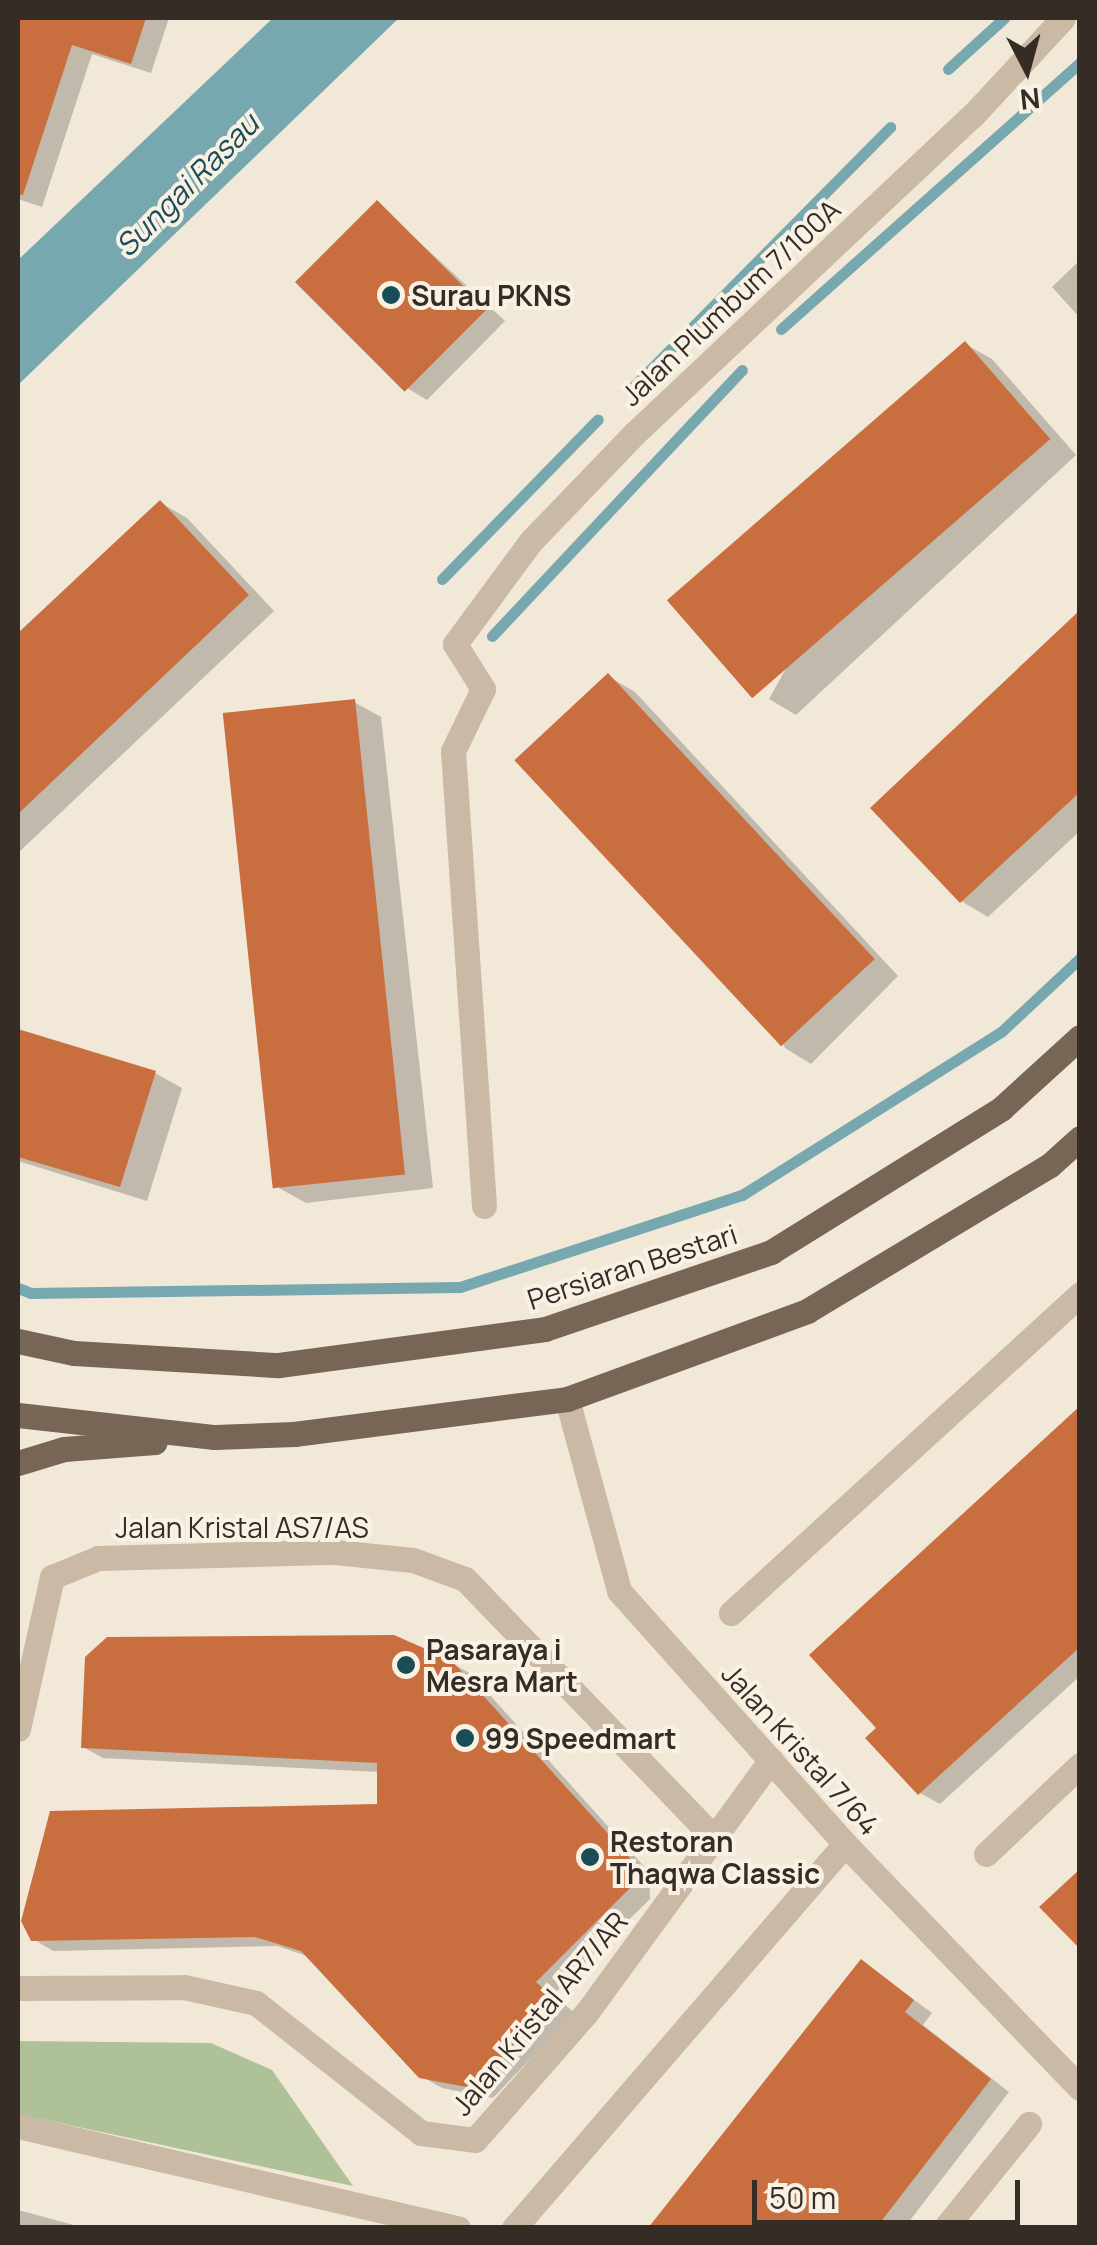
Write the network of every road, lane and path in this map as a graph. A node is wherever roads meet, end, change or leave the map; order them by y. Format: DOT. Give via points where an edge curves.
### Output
graph roads {
  1 [pos="1064,18"];
  2 [pos="1080,1037"];
  3 [pos="1080,1138"];
  4 [pos="484,1206"];
  5 [pos="1080,1294"];
  6 [pos="18,1341"];
  7 [pos="568,1399"];
  8 [pos="18,1416"];
  9 [pos="215,1437"];
  10 [pos="18,1464"];
  11 [pos="731,1613"];
  12 [pos="18,1729"];
  13 [pos="770,1760"];
  14 [pos="1080,1765"];
  15 [pos="716,1841"];
  16 [pos="846,1844"];
  17 [pos="986,1854"];
  18 [pos="18,1988"];
  19 [pos="1080,2088"];
  20 [pos="1028,2124"];
  21 [pos="18,2126"];
  22 [pos="458,2228"];
  23 [pos="514,2228"];
  24 [pos="946,2228"];
  1 -- 4 [label="street, Jalan Plumbum 7/100A" via="973,115 635,433 532,542 455,644 483,689 453,751"];
  2 -- 6 [label="main road, Persiaran Bestari" via="1002,1108 771,1252 544,1329 279,1365 74,1354"];
  3 -- 7 [label="main road" via="1050,1165 807,1311"];
  5 -- 11 [label="street"];
  7 -- 9 [label="main road" via="294,1434"];
  7 -- 13 [label="street, Jalan Kristal 7/64" via="619,1591"];
  8 -- 9 [label="main road"];
  9 -- 10 [label="main road" via="64,1450"];
  12 -- 15 [label="street, Jalan Kristal AS7/AS" via="52,1577 98,1558 335,1552 413,1560 464,1579"];
  13 -- 15 [label="street, Jalan Kristal AR7/AR"];
  13 -- 16 [label="street, Jalan Kristal 7/64"];
  14 -- 17 [label="street"];
  15 -- 18 [label="street, Jalan Kristal AR7/AR" via="587,2012 475,2140 421,2133 256,2003 184,1987"];
  16 -- 19 [label="street, Jalan Kristal 7/64"];
  16 -- 23 [label="street"];
  20 -- 24 [label="street"];
  21 -- 22 [label="street"];
}
